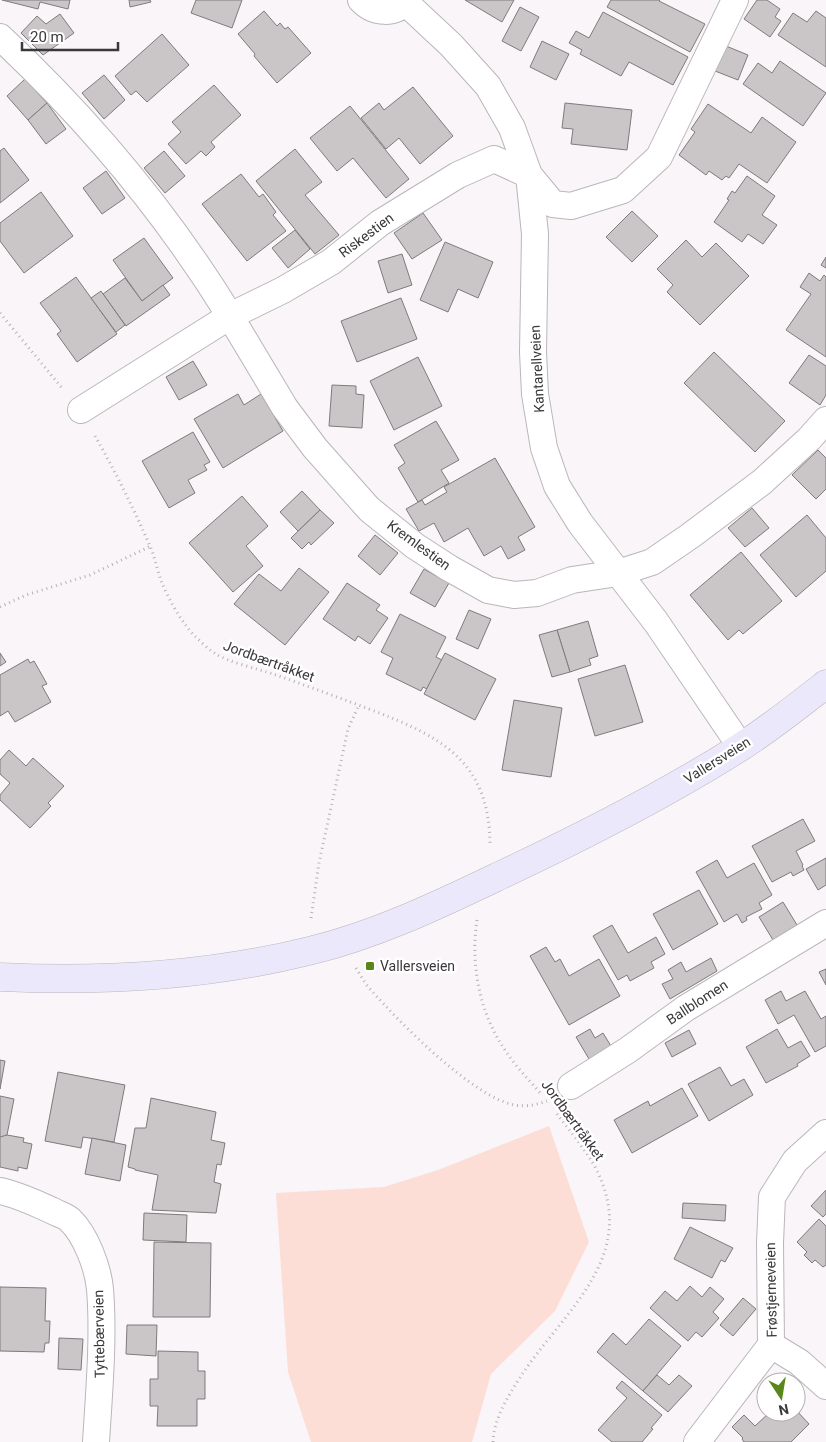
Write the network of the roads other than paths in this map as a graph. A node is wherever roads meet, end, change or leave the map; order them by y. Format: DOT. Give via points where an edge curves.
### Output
graph roads {
  1 [pos="361,0"];
  2 [pos="735,0"];
  3 [pos="407,1"];
  4 [pos="0,37"];
  5 [pos="529,175"];
  6 [pos="230,316"];
  7 [pos="81,410"];
  8 [pos="826,420"];
  9 [pos="618,573"];
  10 [pos="826,684"];
  11 [pos="741,747"];
  12 [pos="826,923"];
  13 [pos="0,976"];
  14 [pos="571,1086"];
  15 [pos="826,1133"];
  16 [pos="0,1191"];
  17 [pos="771,1345"];
  18 [pos="826,1386"];
  19 [pos="96,1442"];
  20 [pos="697,1442"];
  1 -- 3 [label="street, Kantarellveien" via="379,11 398,8"];
  2 -- 5 [label="street, Riskestien" via="659,157 623,190 571,206 553,204"];
  3 -- 5 [label="street, Kantarellveien" via="488,86 512,128"];
  4 -- 6 [label="street" via="46,80 105,144 171,226"];
  5 -- 6 [label="street, Riskestien" via="494,159 458,175 380,222 330,262 284,290"];
  5 -- 9 [label="street, Kantarellveien" via="535,234 535,394 544,448 557,486"];
  6 -- 7 [label="street"];
  6 -- 9 [label="street, Kremlestien" via="285,408 315,448 369,509 449,568 488,590 514,596 537,593 572,580"];
  8 -- 9 [label="street, Kremlestien" via="762,482 690,536 652,562"];
  9 -- 11 [label="street, Kantarellveien" via="656,622"];
  10 -- 11 [label="main road, Vallersveien"];
  11 -- 13 [label="main road, Vallersveien" via="640,805 526,864 418,914 338,943 273,960 206,970 54,979"];
  12 -- 14 [label="street, Ballblomen" via="686,1008"];
  15 -- 17 [label="street, Frøstjerneveien" via="795,1161 772,1197"];
  16 -- 19 [label="street, Tyttebærveien" via="20,1195 70,1219 94,1261 100,1288 101,1329"];
  17 -- 18 [label="street" via="799,1362"];
  17 -- 20 [label="street, Frøstjerneveien"];
}
